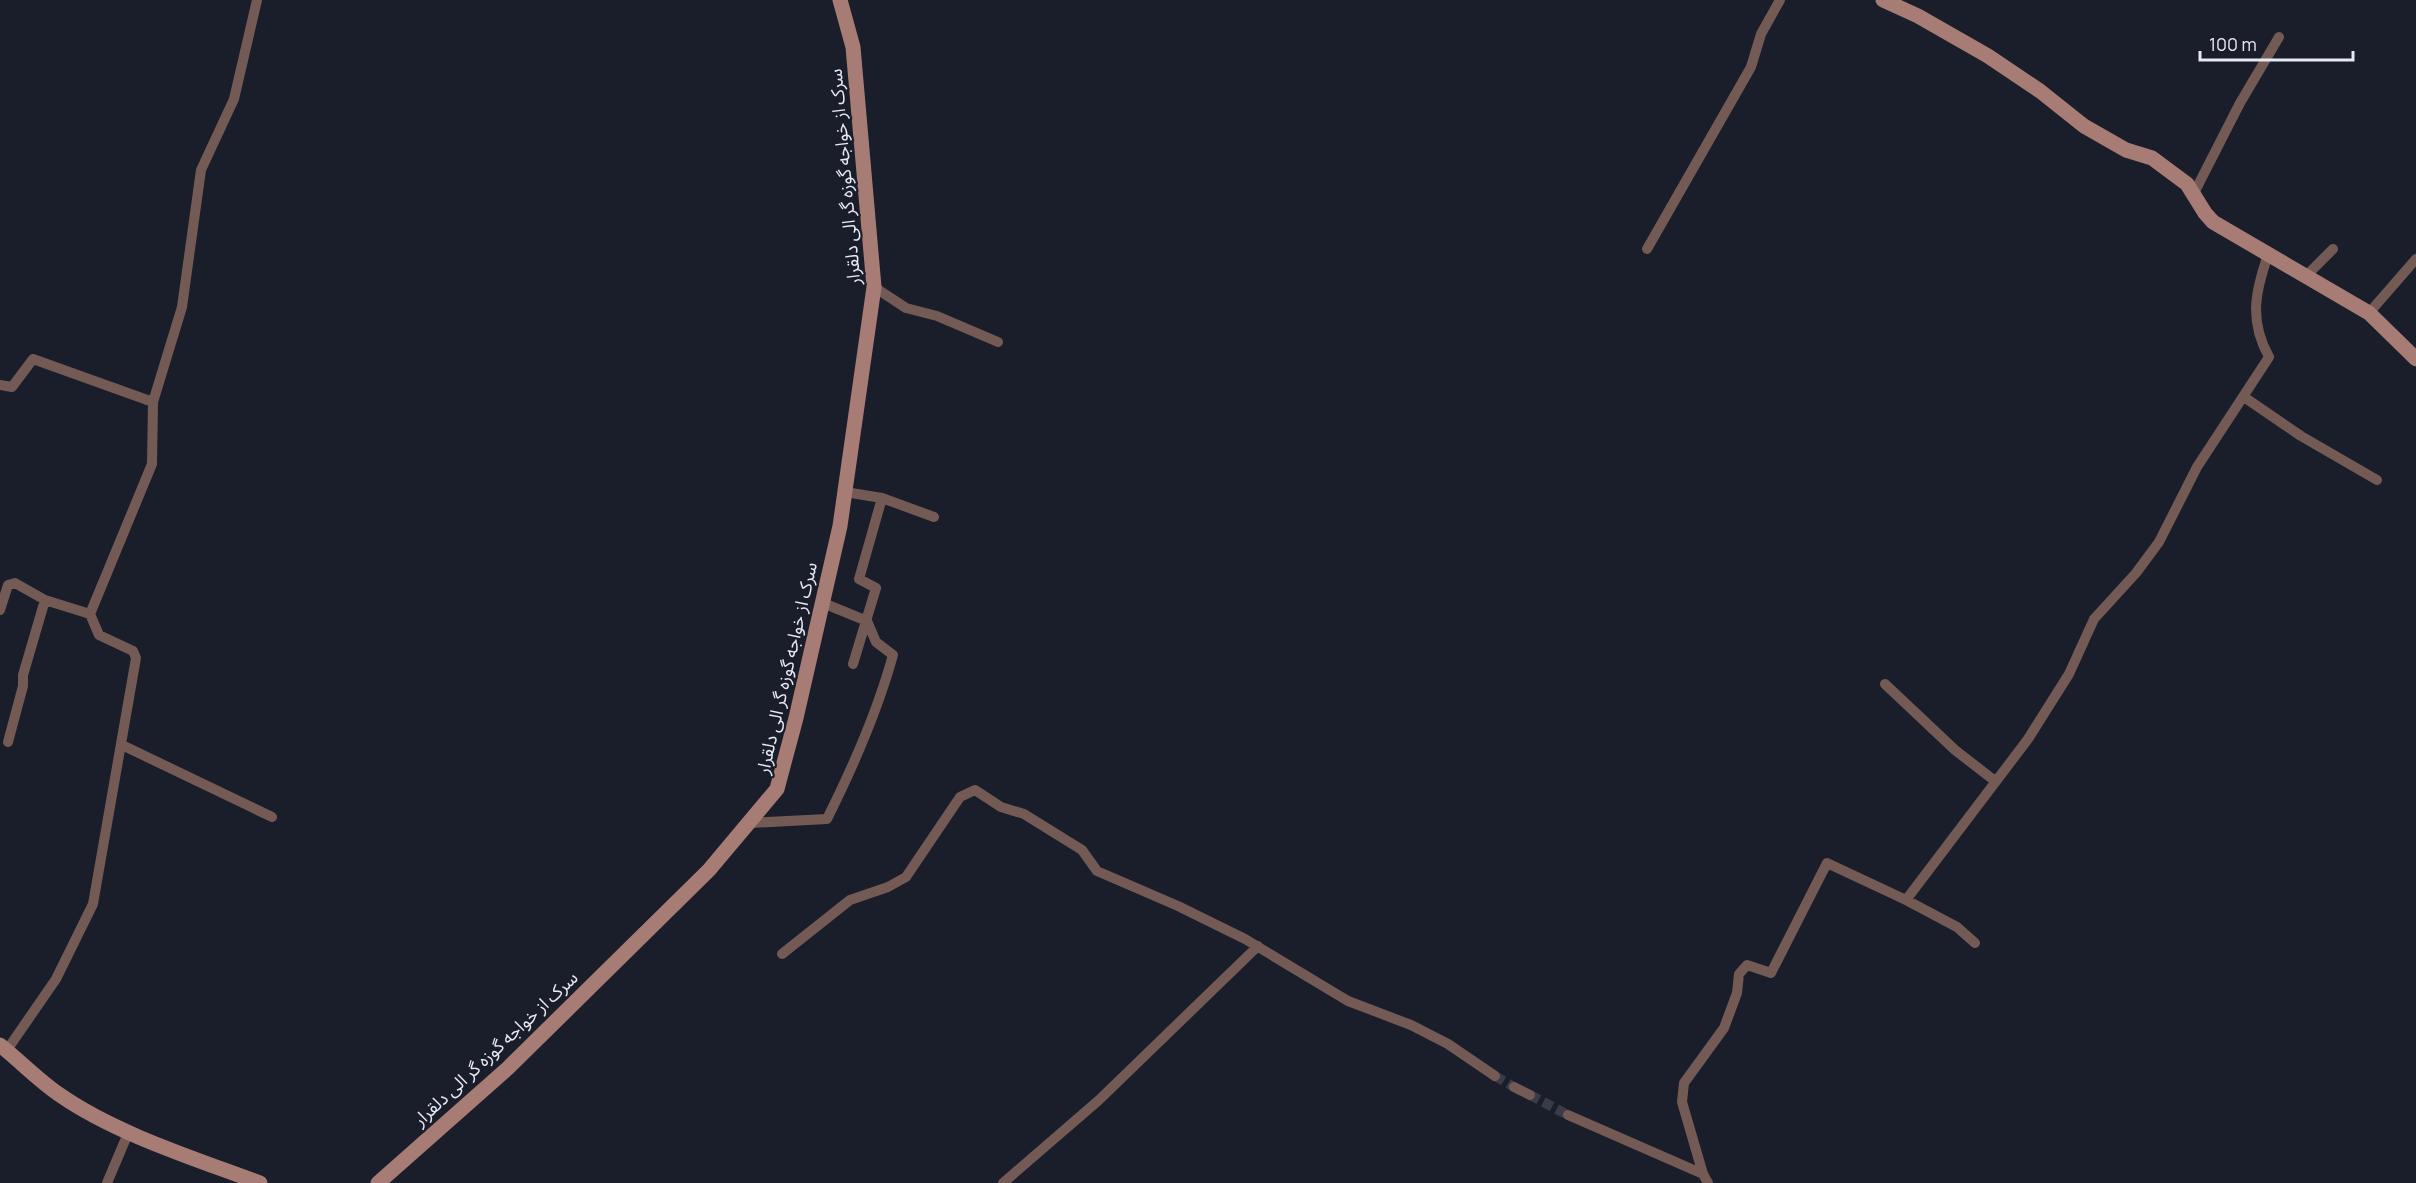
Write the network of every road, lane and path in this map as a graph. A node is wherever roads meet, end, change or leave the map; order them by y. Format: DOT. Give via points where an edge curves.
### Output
graph roads {
  1 [pos="257,0"];
  2 [pos="840,0"];
  3 [pos="1780,0"];
  4 [pos="1891,2"];
  5 [pos="2279,37"];
  6 [pos="2193,195"];
  7 [pos="1647,249"];
  8 [pos="2333,249"];
  9 [pos="2268,255"];
  10 [pos="2416,259"];
  11 [pos="2305,277"];
  12 [pos="874,287"];
  13 [pos="2369,313"];
  14 [pos="998,342"];
  15 [pos="2416,359"];
  16 [pos="0,385"];
  17 [pos="2244,397"];
  18 [pos="153,402"];
  19 [pos="2377,480"];
  20 [pos="846,492"];
  21 [pos="882,498"];
  22 [pos="934,517"];
  23 [pos="45,600"];
  24 [pos="823,603"];
  25 [pos="0,610"];
  26 [pos="90,614"];
  27 [pos="867,621"];
  28 [pos="853,664"];
  29 [pos="1885,684"];
  30 [pos="8,742"];
  31 [pos="122,745"];
  32 [pos="1995,781"];
  33 [pos="272,816"];
  34 [pos="750,823"];
  35 [pos="1906,900"];
  36 [pos="1975,943"];
  37 [pos="1258,946"];
  38 [pos="782,954"];
  39 [pos="3,1048"];
  40 [pos="1495,1076"];
  41 [pos="1514,1087"];
  42 [pos="1530,1095"];
  43 [pos="1568,1114"];
  44 [pos="129,1131"];
  45 [pos="1706,1179"];
  46 [pos="107,1183"];
  47 [pos="260,1183"];
  48 [pos="378,1183"];
  49 [pos="1003,1183"];
  1 -- 18 [label="street" via="234,99 201,170 182,307"];
  2 -- 12 [label="street, سرک از خواجه گوزه گر الی دلقرار" via="853,47"];
  3 -- 7 [label="street" via="1761,34 1751,67"];
  4 -- 6 [label="street" via="1988,56 2084,126 2126,150 2152,158 2187,184"];
  5 -- 6 [label="street"];
  6 -- 9 [label="street" via="2213,222"];
  8 -- 11 [label="street"];
  9 -- 11 [label="street"];
  9 -- 17 [label="street" via="2257,285 2256,308 2260,339 2269,357"];
  10 -- 13 [label="street"];
  11 -- 13 [label="street"];
  12 -- 14 [label="street" via="906,308 937,316"];
  12 -- 20 [label="street, سرک از خواجه گوزه گر الی دلقرار"];
  13 -- 15 [label="street"];
  16 -- 18 [label="street" via="12,387 33,359"];
  17 -- 19 [label="street"];
  17 -- 32 [label="street" via="2198,467 2159,542 2094,619 2069,674 2028,739"];
  18 -- 26 [label="street" via="152,464"];
  20 -- 21 [label="street"];
  20 -- 24 [label="street, سرک از خواجه گوزه گر الی دلقرار"];
  21 -- 22 [label="street"];
  21 -- 27 [label="street" via="859,579 876,588"];
  23 -- 25 [label="street" via="15,583 8,585"];
  23 -- 26 [label="street"];
  23 -- 30 [label="street"];
  24 -- 27 [label="street"];
  24 -- 34 [label="street, سرک از خواجه گوزه گر الی دلقرار" via="777,789"];
  26 -- 31 [label="street" via="99,635 133,651 136,658"];
  27 -- 28 [label="street"];
  27 -- 34 [label="street" via="876,642 893,655 857,759 827,819"];
  29 -- 32 [label="street" via="1955,750"];
  31 -- 33 [label="street"];
  31 -- 39 [label="street" via="93,904 56,979"];
  32 -- 35 [label="street"];
  34 -- 48 [label="street, سرک از خواجه گوزه گر الی دلقرار" via="709,870 508,1068"];
  35 -- 36 [label="street" via="1957,927"];
  35 -- 45 [label="street" via="1827,863 1771,973 1747,965 1739,974 1737,993 1724,1028 1684,1083 1682,1093"];
  37 -- 38 [label="street" via="1097,871 1082,850 1024,814 1001,807 975,790 960,797 906,878 850,900"];
  37 -- 40 [label="street" via="1348,1001 1448,1044"];
  37 -- 49 [label="street" via="1099,1100"];
  39 -- 44 [label="street" via="61,1096"];
  41 -- 42 [label="street"];
  43 -- 45 [label="street"];
  44 -- 46 [label="street"];
  44 -- 47 [label="street"];
}
